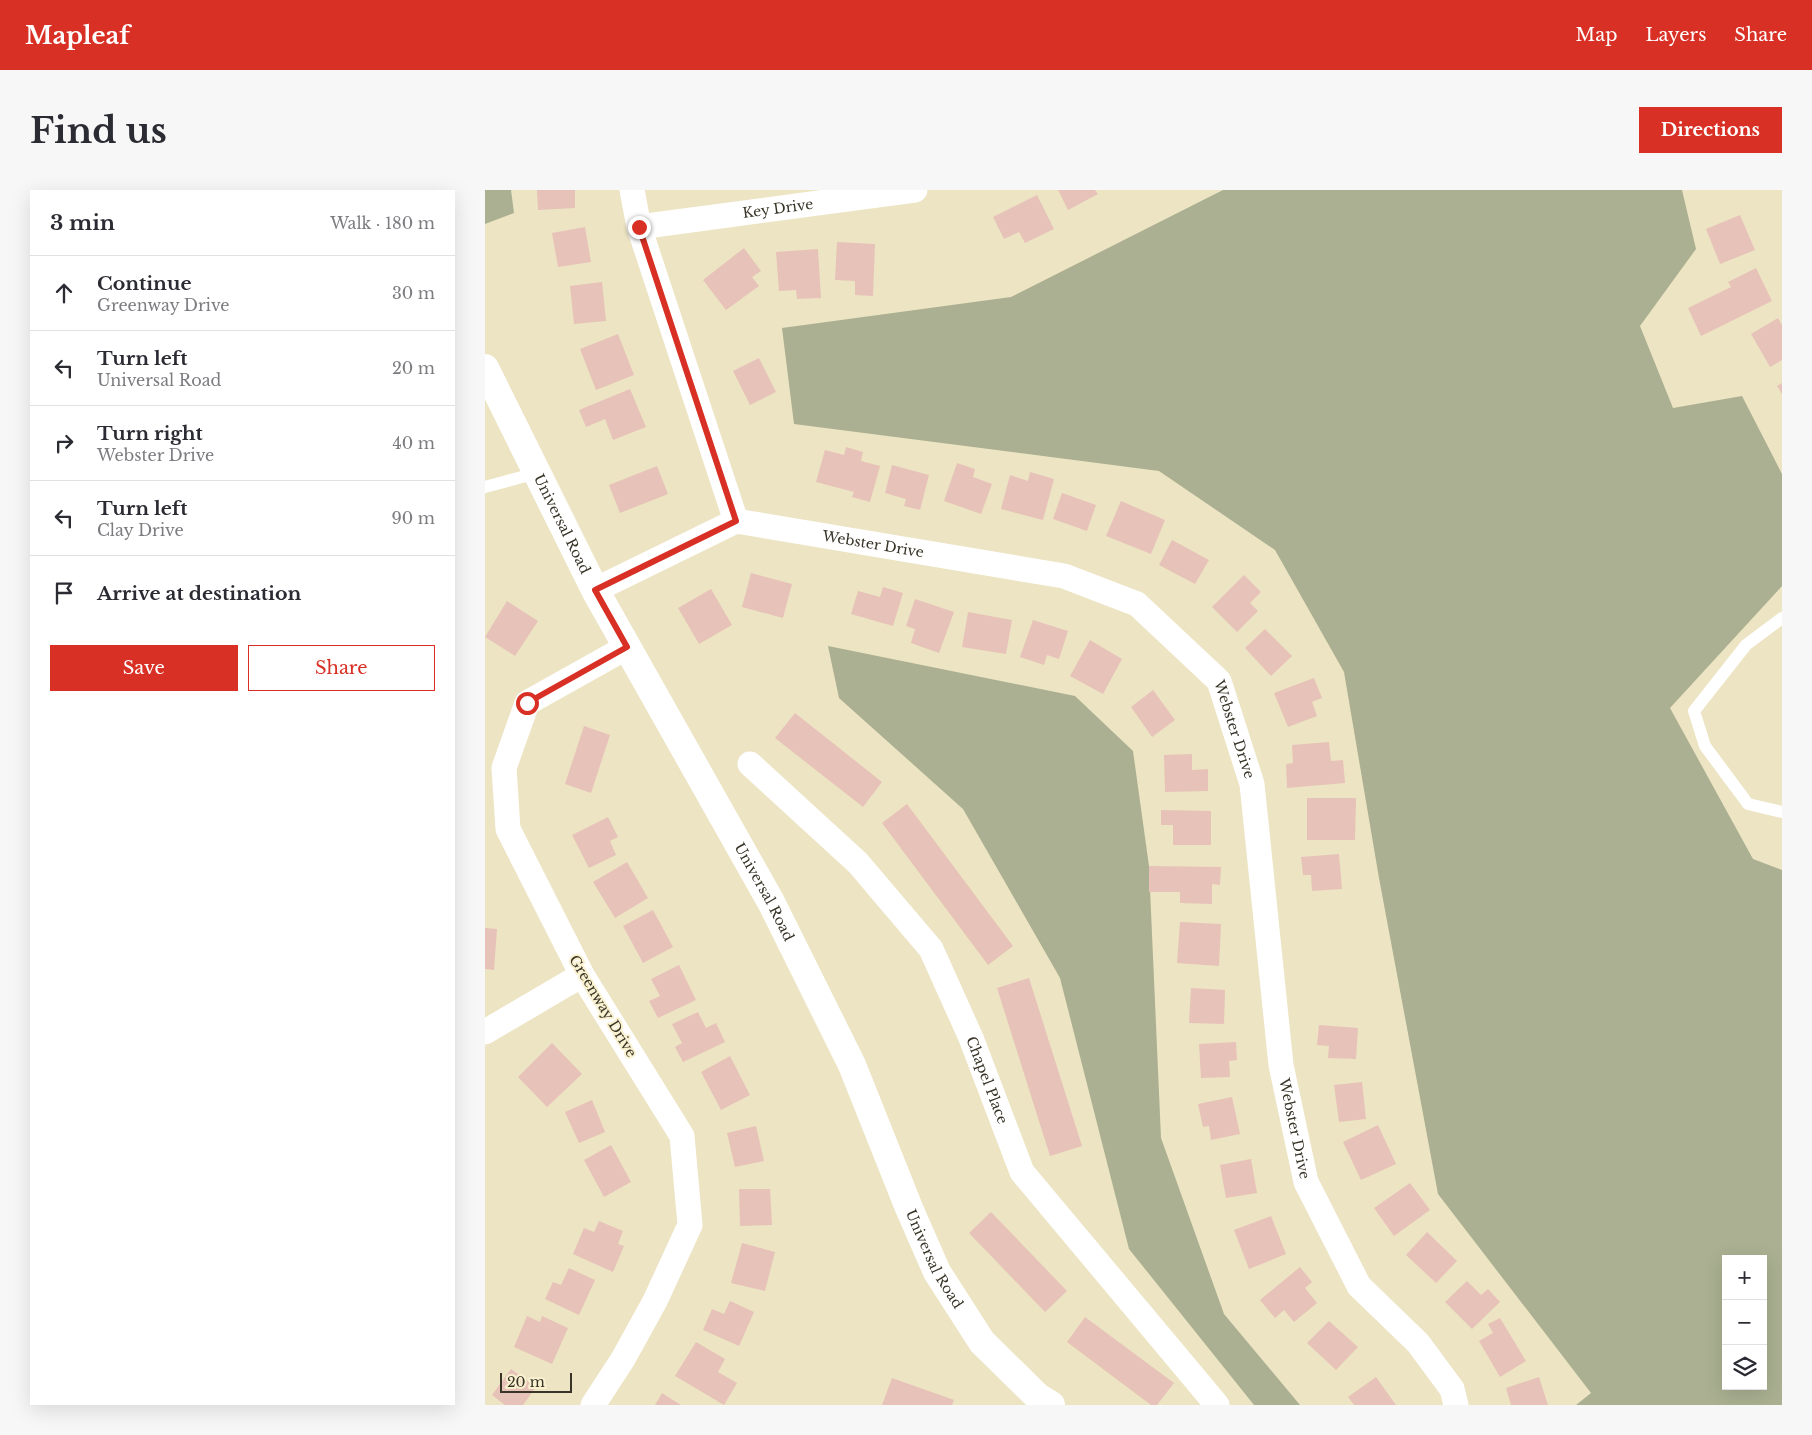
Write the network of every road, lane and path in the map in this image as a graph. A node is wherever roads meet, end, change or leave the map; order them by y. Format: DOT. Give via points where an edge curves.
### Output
graph roads {
  1 [pos="632,190"];
  2 [pos="915,190"];
  3 [pos="639,227"];
  4 [pos="485,368"];
  5 [pos="537,473"];
  6 [pos="485,488"];
  7 [pos="736,521"];
  8 [pos="595,590"];
  9 [pos="1782,618"];
  10 [pos="627,647"];
  11 [pos="750,764"];
  12 [pos="1782,812"];
  13 [pos="582,976"];
  14 [pos="485,1032"];
  15 [pos="1039,1402"];
  16 [pos="593,1405"];
  17 [pos="1217,1405"];
  18 [pos="1456,1405"];
  1 -- 3 [label="street"];
  2 -- 3 [label="street, Key Drive"];
  3 -- 7 [label="street"];
  4 -- 5 [label="street, Universal Road"];
  5 -- 6 [label="lane"];
  5 -- 8 [label="street, Universal Road"];
  7 -- 8 [label="street"];
  7 -- 18 [label="street, Webster Drive" via="1064,576 1137,604 1219,681 1252,784 1281,1065 1306,1182 1359,1286 1418,1342 1452,1390"];
  8 -- 10 [label="street, Universal Road"];
  9 -- 12 [label="lane" via="1746,645 1694,711 1705,746 1748,804"];
  10 -- 13 [label="street, Greenway Drive" via="527,703 504,768 508,828"];
  10 -- 15 [label="street, Universal Road" via="771,902 852,1065 937,1272 983,1342"];
  11 -- 17 [label="street, Chapel Place" via="858,863 931,949 971,1038 1022,1172"];
  13 -- 14 [label="street"];
  13 -- 16 [label="street, Greenway Drive" via="682,1136 690,1225 655,1301"];
}
